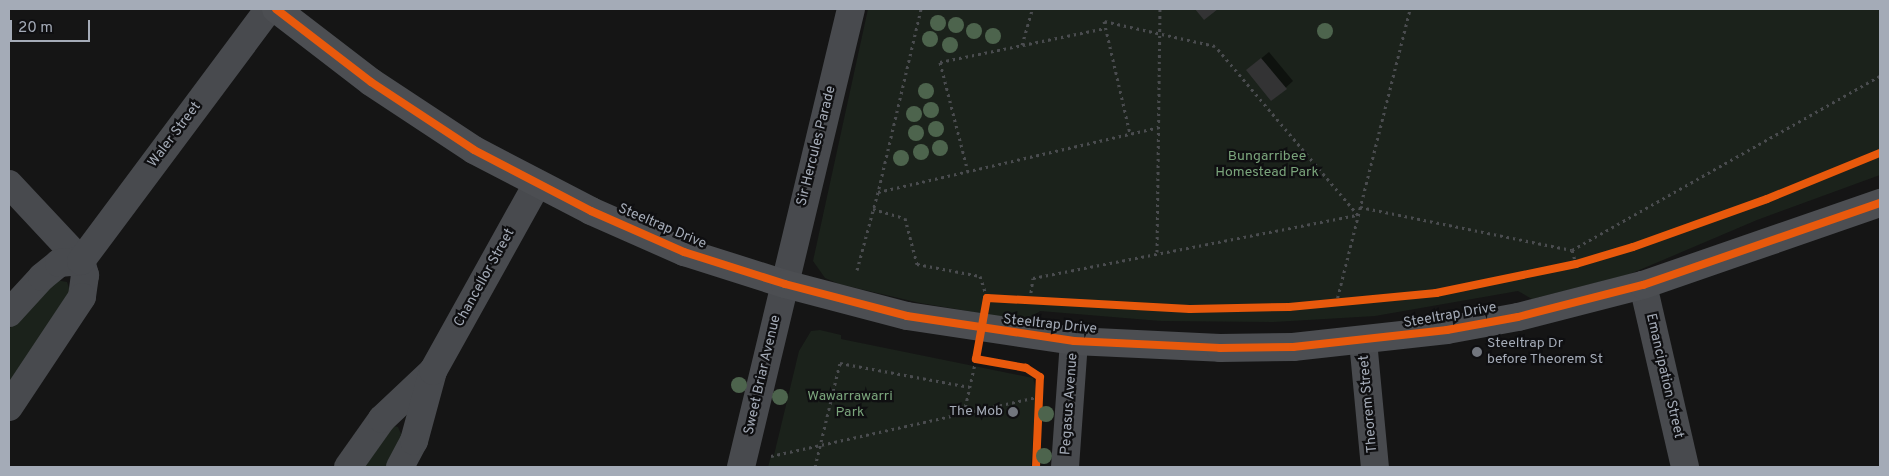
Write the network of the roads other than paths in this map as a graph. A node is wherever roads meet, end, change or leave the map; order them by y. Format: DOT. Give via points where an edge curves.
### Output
graph roads {
  1 [pos="269,9"];
  2 [pos="276,9"];
  3 [pos="850,9"];
  4 [pos="9,184"];
  5 [pos="537,184"];
  6 [pos="1880,203"];
  7 [pos="81,261"];
  8 [pos="785,284"];
  9 [pos="1643,285"];
  10 [pos="9,313"];
  11 [pos="1074,341"];
  12 [pos="1363,341"];
  13 [pos="433,371"];
  14 [pos="9,407"];
  15 [pos="348,467"];
  16 [pos="400,467"];
  17 [pos="741,467"];
  18 [pos="1065,467"];
  19 [pos="1375,467"];
  20 [pos="1685,467"];
  1 -- 7 [label="street, Waler Street"];
  2 -- 5 [label="street, Steeltrap Drive" via="371,82 474,150"];
  3 -- 8 [label="street, Sir Hercules Parade"];
  4 -- 7 [label="street"];
  5 -- 8 [label="street, Steeltrap Drive" via="684,252"];
  5 -- 13 [label="street, Chancellor Street"];
  6 -- 9 [label="street, Steeltrap Drive"];
  7 -- 10 [label="street" via="59,263"];
  7 -- 14 [label="street" via="85,275 82,297"];
  8 -- 11 [label="street, Steeltrap Drive" via="907,316"];
  8 -- 17 [label="street, Sweet Briar Avenue"];
  9 -- 12 [label="street, Steeltrap Drive" via="1518,317"];
  9 -- 20 [label="street, Emancipation Street"];
  11 -- 12 [label="street, Steeltrap Drive" via="1220,348"];
  11 -- 18 [label="street, Pegasus Avenue"];
  12 -- 19 [label="street, Theorem Street"];
  13 -- 15 [label="street, Chancellor Street" via="382,419"];
  13 -- 16 [label="street, Chancellor Street" via="414,441"];
}
